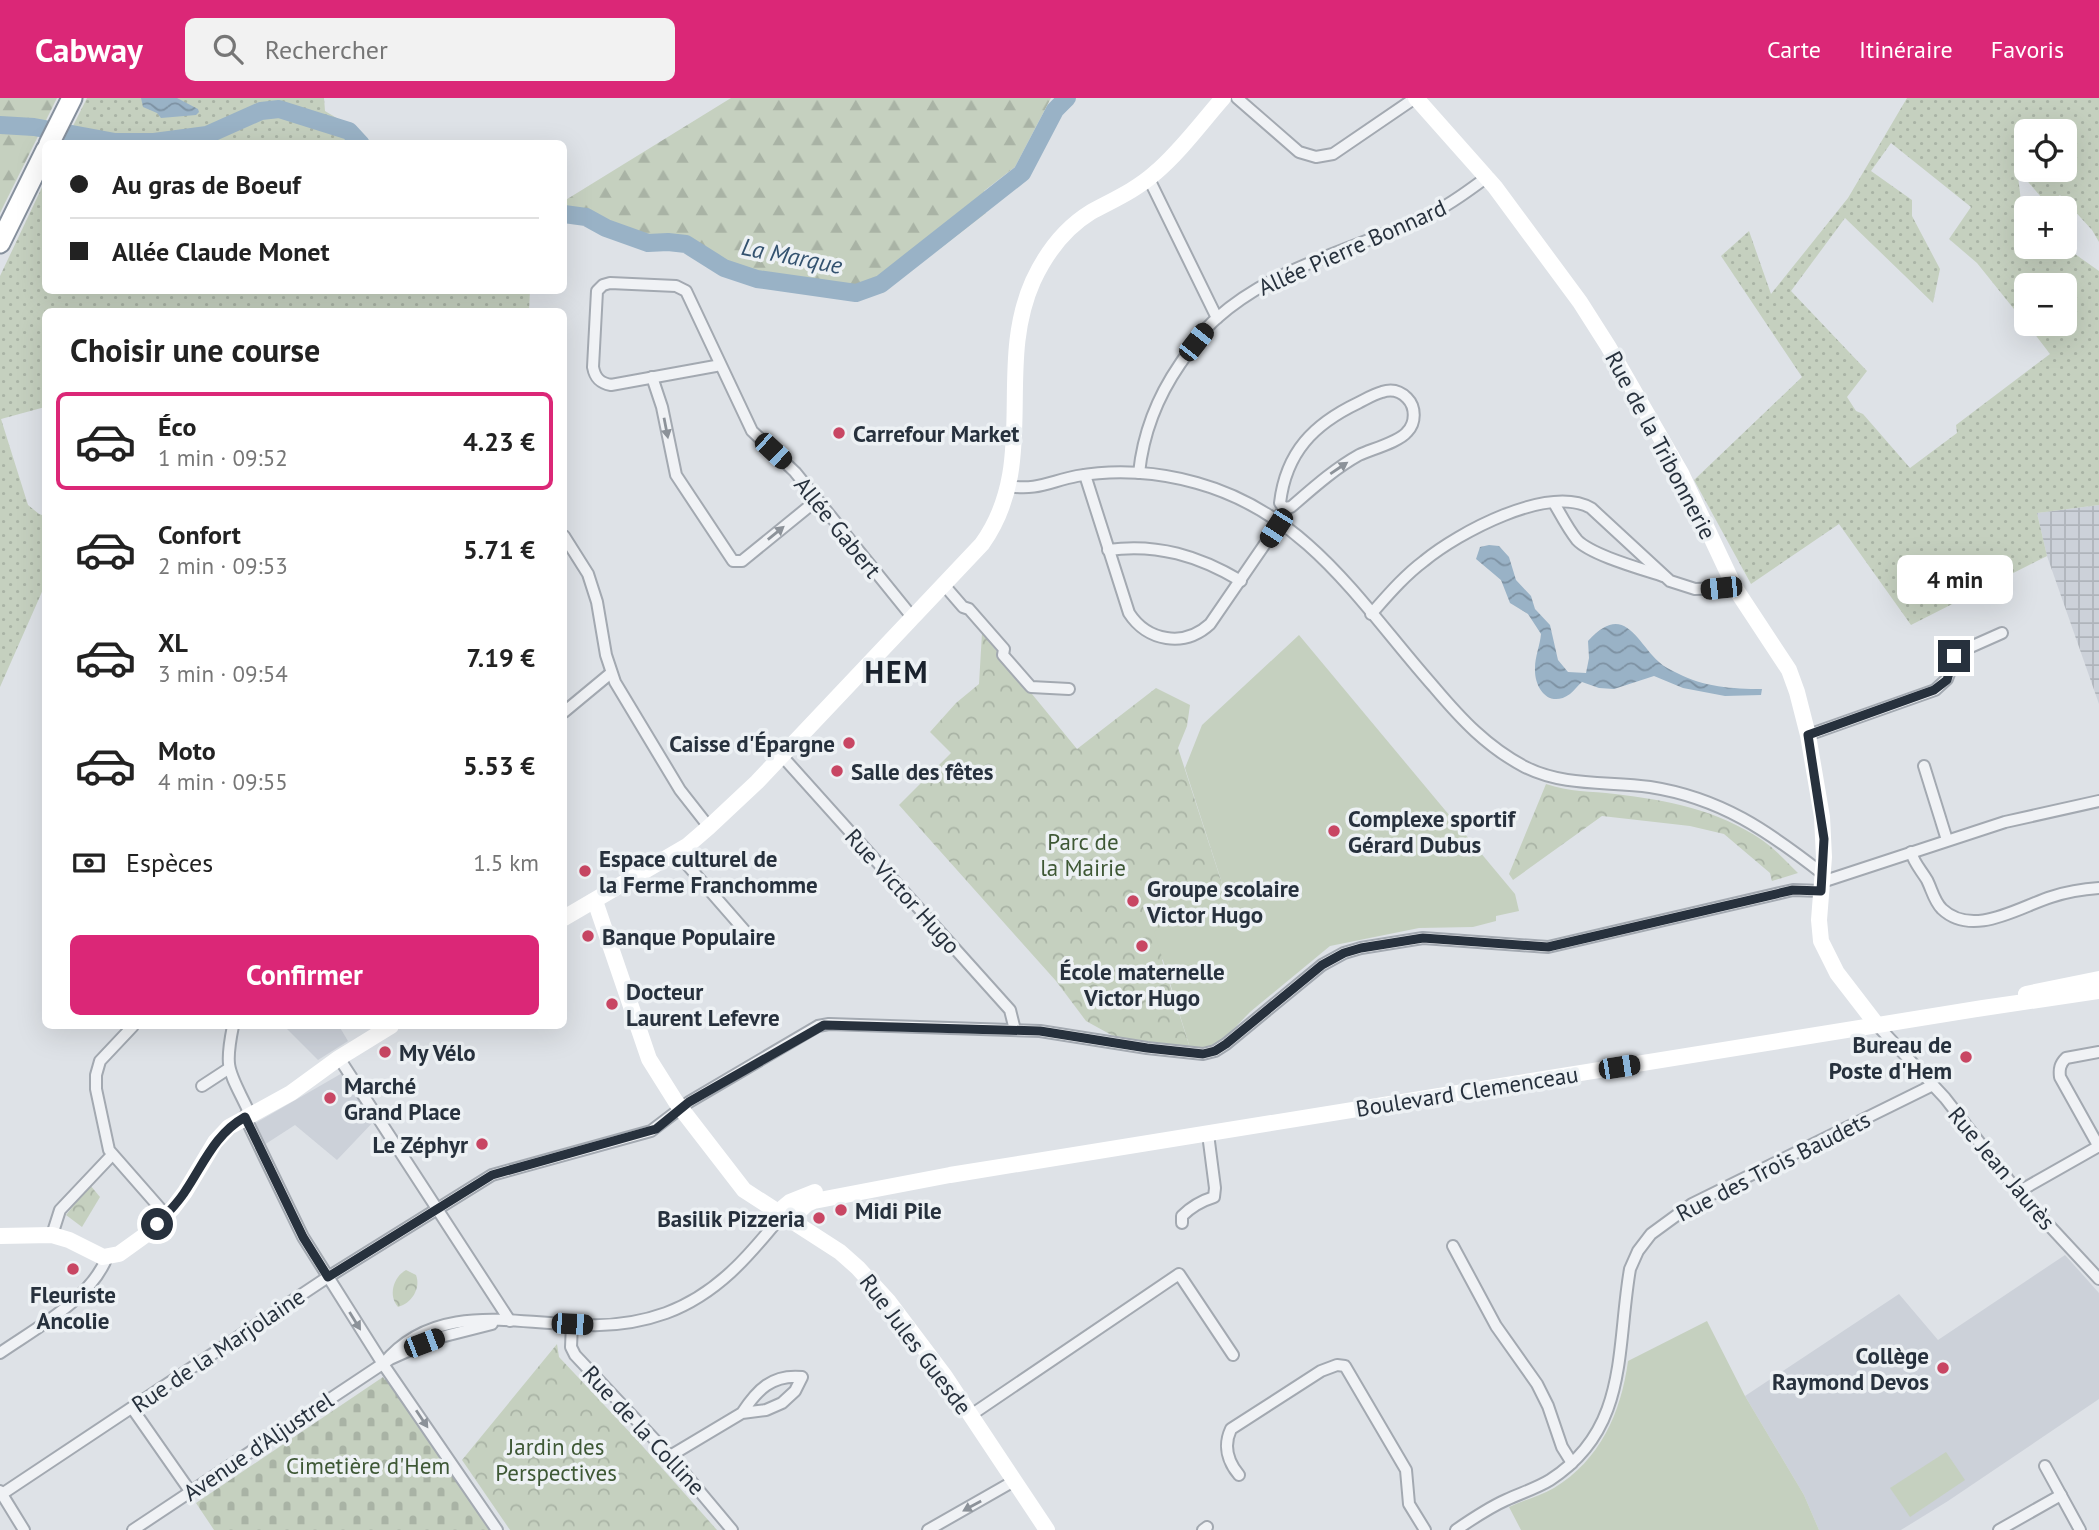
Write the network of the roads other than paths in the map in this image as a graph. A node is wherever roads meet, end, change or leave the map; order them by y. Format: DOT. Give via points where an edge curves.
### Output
graph roads {
  1 [pos="1223,98"];
  2 [pos="1237,98"];
  3 [pos="1415,98"];
  4 [pos="70,103"];
  5 [pos="51,140"];
  6 [pos="42,157"];
  7 [pos="1487,177"];
  8 [pos="1149,179"];
  9 [pos="0,243"];
  10 [pos="1217,318"];
  11 [pos="721,365"];
  12 [pos="652,377"];
  13 [pos="1139,473"];
  14 [pos="1085,475"];
  15 [pos="1009,486"];
  16 [pos="817,500"];
  17 [pos="1554,502"];
  18 [pos="1284,508"];
  19 [pos="1279,521"];
  20 [pos="567,541"];
  21 [pos="1108,550"];
  22 [pos="1665,577"];
  23 [pos="1241,581"];
  24 [pos="1732,582"];
  25 [pos="944,585"];
  26 [pos="1371,614"];
  27 [pos="913,618"];
  28 [pos="2002,633"];
  29 [pos="611,673"];
  30 [pos="1069,689"];
  31 [pos="567,710"];
  32 [pos="1808,735"];
  33 [pos="782,756"];
  34 [pos="1924,766"];
  35 [pos="2098,805"];
  36 [pos="709,827"];
  37 [pos="1947,840"];
  38 [pos="676,852"];
  39 [pos="1911,852"];
  40 [pos="1822,878"];
  41 [pos="2099,888"];
  42 [pos="594,901"];
  43 [pos="567,916"];
  44 [pos="752,939"];
  45 [pos="2099,979"];
  46 [pos="2099,991"];
  47 [pos="1983,1008"];
  48 [pos="1877,1025"];
  49 [pos="129,1029"];
  50 [pos="232,1029"];
  51 [pos="386,1029"];
  52 [pos="1015,1030"];
  53 [pos="2099,1052"];
  54 [pos="339,1058"];
  55 [pos="228,1069"];
  56 [pos="1933,1085"];
  57 [pos="202,1086"];
  58 [pos="681,1108"];
  59 [pos="245,1117"];
  60 [pos="1208,1134"];
  61 [pos="2099,1147"];
  62 [pos="112,1155"];
  63 [pos="2018,1192"];
  64 [pos="437,1209"];
  65 [pos="166,1215"];
  66 [pos="783,1216"];
  67 [pos="1182,1223"];
  68 [pos="0,1236"];
  69 [pos="52,1236"];
  70 [pos="1453,1245"];
  71 [pos="107,1257"];
  72 [pos="328,1277"];
  73 [pos="2099,1279"];
  74 [pos="510,1321"];
  75 [pos="572,1324"];
  76 [pos="0,1353"];
  77 [pos="1233,1355"];
  78 [pos="383,1364"];
  79 [pos="132,1408"];
  80 [pos="742,1413"];
  81 [pos="971,1415"];
  82 [pos="670,1456"];
  83 [pos="1572,1463"];
  84 [pos="2045,1466"];
  85 [pos="1239,1475"];
  86 [pos="1014,1481"];
  87 [pos="190,1491"];
  88 [pos="1,1492"];
  89 [pos="2061,1495"];
  90 [pos="24,1530"];
  91 [pos="134,1530"];
  92 [pos="497,1530"];
  93 [pos="732,1530"];
  94 [pos="928,1530"];
  95 [pos="1047,1530"];
  96 [pos="1425,1530"];
  97 [pos="1456,1530"];
  98 [pos="1999,1530"];
  99 [pos="2080,1530"];
  1 -- 8 [label="street"];
  2 -- 3 [label="street" via="1299,152 1322,157 1337,152"];
  3 -- 7 [label="street, Rue de la Tribonnerie"];
  4 -- 5 [label="highway"];
  6 -- 9 [label="highway"];
  7 -- 10 [label="street, Allée Pierre Bonnard" via="1435,211 1279,276"];
  7 -- 24 [label="street, Rue de la Tribonnerie" via="1608,346 1681,473"];
  8 -- 10 [label="street"];
  8 -- 15 [label="street" via="1069,229 1034,278 1017,337"];
  10 -- 13 [label="street, Allée Pierre Bonnard" via="1191,348 1165,390 1145,439"];
  11 -- 12 [label="street, Allée Gabert"];
  11 -- 12 [label="street, Allée Gabert" via="683,288 603,285 595,297 595,376 611,385"];
  11 -- 16 [label="street, Allée Gabert" via="752,431"];
  12 -- 16 [label="street, one-way" via="678,480 733,561 742,561"];
  13 -- 14 [label="street"];
  13 -- 19 [label="street" via="1209,487"];
  14 -- 15 [label="street" via="1031,488"];
  14 -- 21 [label="street"];
  15 -- 25 [label="street" via="988,536"];
  16 -- 27 [label="street, Allée Gabert"];
  17 -- 22 [label="street" via="1591,508"];
  17 -- 22 [label="street" via="1583,545"];
  17 -- 26 [label="street" via="1506,515 1459,538 1418,566"];
  18 -- 18 [label="street, one-way" via="1292,507 1351,460 1406,433 1413,419 1408,399 1394,391 1381,392 1332,415 1317,428 1286,473 1280,503"];
  18 -- 19 [label="street"];
  19 -- 23 [label="street"];
  19 -- 26 [label="street" via="1318,552"];
  20 -- 29 [label="street" via="592,585"];
  21 -- 23 [label="street" via="1144,548 1178,553 1207,562"];
  21 -- 23 [label="street" via="1129,612 1143,628 1163,638 1200,632 1215,619"];
  22 -- 24 [label="street" via="1695,589 1721,588"];
  24 -- 32 [label="street, Rue de la Tribonnerie" via="1789,670"];
  25 -- 27 [label="street"];
  25 -- 30 [label="street" via="1004,649 1003,655 1031,687"];
  26 -- 40 [label="street" via="1469,727 1513,760 1563,779 1648,787 1705,801 1763,828"];
  27 -- 33 [label="street"];
  28 -- 32 [label="street" via="1957,653 1947,680 1934,690"];
  29 -- 31 [label="street"];
  29 -- 36 [label="street" via="680,790"];
  32 -- 40 [label="street, Rue de la Tribonnerie" via="1822,817"];
  33 -- 36 [label="street"];
  33 -- 52 [label="street, Rue Victor Hugo" via="1010,1010"];
  34 -- 37 [label="street"];
  35 -- 37 [label="street, Rue de la Marjolaine" via="2013,820"];
  36 -- 38 [label="street"];
  37 -- 39 [label="street, Rue de la Marjolaine"];
  38 -- 42 [label="street"];
  38 -- 44 [label="street"];
  39 -- 40 [label="street, Rue de la Marjolaine" via="1838,878"];
  39 -- 41 [label="street" via="1937,903 1963,920 1994,918 2054,896"];
  40 -- 48 [label="street, Rue de la Tribonnerie" via="1819,928 1826,953"];
  40 -- 52 [label="street, Rue de la Marjolaine" via="1793,890 1548,947 1423,938 1361,948 1322,965 1210,1053"];
  42 -- 43 [label="street"];
  42 -- 58 [label="street, Rue Jules Guesde" via="649,1059"];
  45 -- 47 [label="street, Boulevard Clemenceau"];
  46 -- 47 [label="street, Boulevard Clemenceau"];
  47 -- 48 [label="street, Boulevard Clemenceau"];
  48 -- 56 [label="street, Rue Jean Jaurès"];
  48 -- 60 [label="street, Boulevard Clemenceau"];
  49 -- 62 [label="street" via="103,1057 96,1075"];
  50 -- 55 [label="street"];
  51 -- 54 [label="street"];
  52 -- 58 [label="street, Rue de la Marjolaine" via="824,1025"];
  53 -- 61 [label="street" via="2066,1058 2059,1070"];
  54 -- 59 [label="street" via="291,1093"];
  54 -- 64 [label="street"];
  55 -- 57 [label="street"];
  55 -- 59 [label="street" via="248,1110"];
  56 -- 63 [label="street, Rue Jean Jaurès"];
  56 -- 83 [label="street, Rue des Trois Baudets" via="1692,1204 1651,1234 1630,1269 1610,1408 1592,1442"];
  58 -- 64 [label="street, Rue de la Marjolaine" via="651,1131 492,1175"];
  58 -- 66 [label="street, Rue Jules Guesde" via="739,1185"];
  59 -- 65 [label="street" via="215,1142"];
  59 -- 72 [label="street" via="303,1237"];
  60 -- 66 [label="street, Boulevard Clemenceau" via="811,1192 790,1202"];
  60 -- 67 [label="street" via="1214,1197 1191,1208 1182,1216"];
  61 -- 63 [label="street"];
  62 -- 65 [label="street"];
  62 -- 69 [label="street" via="60,1210"];
  63 -- 73 [label="street, Rue Jean Jaurès"];
  64 -- 72 [label="street, Rue de la Marjolaine"];
  64 -- 74 [label="street"];
  65 -- 71 [label="street" via="130,1247"];
  66 -- 75 [label="street, Avenue d'Aljustrel" via="735,1270 686,1303 632,1321"];
  66 -- 81 [label="street, Rue Jules Guesde" via="840,1252 873,1283"];
  68 -- 69 [label="street"];
  69 -- 71 [label="street"];
  70 -- 83 [label="street" via="1496,1326 1536,1384"];
  71 -- 76 [label="street" via="85,1293"];
  72 -- 78 [label="street, one-way"];
  72 -- 79 [label="street, Rue de la Marjolaine"];
  74 -- 75 [label="street, Avenue d'Aljustrel"];
  74 -- 78 [label="street, Avenue d'Aljustrel" via="477,1319 440,1326 408,1341"];
  75 -- 82 [label="street, Rue de la Colline" via="575,1355"];
  77 -- 81 [label="street" via="1179,1274"];
  78 -- 87 [label="street, Avenue d'Aljustrel"];
  78 -- 92 [label="street, one-way"];
  79 -- 87 [label="street"];
  79 -- 88 [label="street, Rue de la Marjolaine"];
  80 -- 80 [label="street" via="782,1403 802,1377 769,1382"];
  80 -- 82 [label="street"];
  81 -- 86 [label="street, Rue Jules Guesde"];
  82 -- 93 [label="street, Rue de la Colline"];
  83 -- 97 [label="street, Rue des Trois Baudets"];
  84 -- 89 [label="street"];
  85 -- 96 [label="street" via="1230,1464 1227,1444 1231,1429 1321,1371 1345,1366 1406,1470 1409,1504"];
  86 -- 94 [label="street, one-way"];
  86 -- 95 [label="street, Rue Jules Guesde"];
  87 -- 91 [label="street, Avenue d'Aljustrel"];
  88 -- 90 [label="street"];
  89 -- 98 [label="street"];
  89 -- 99 [label="street"];
}
